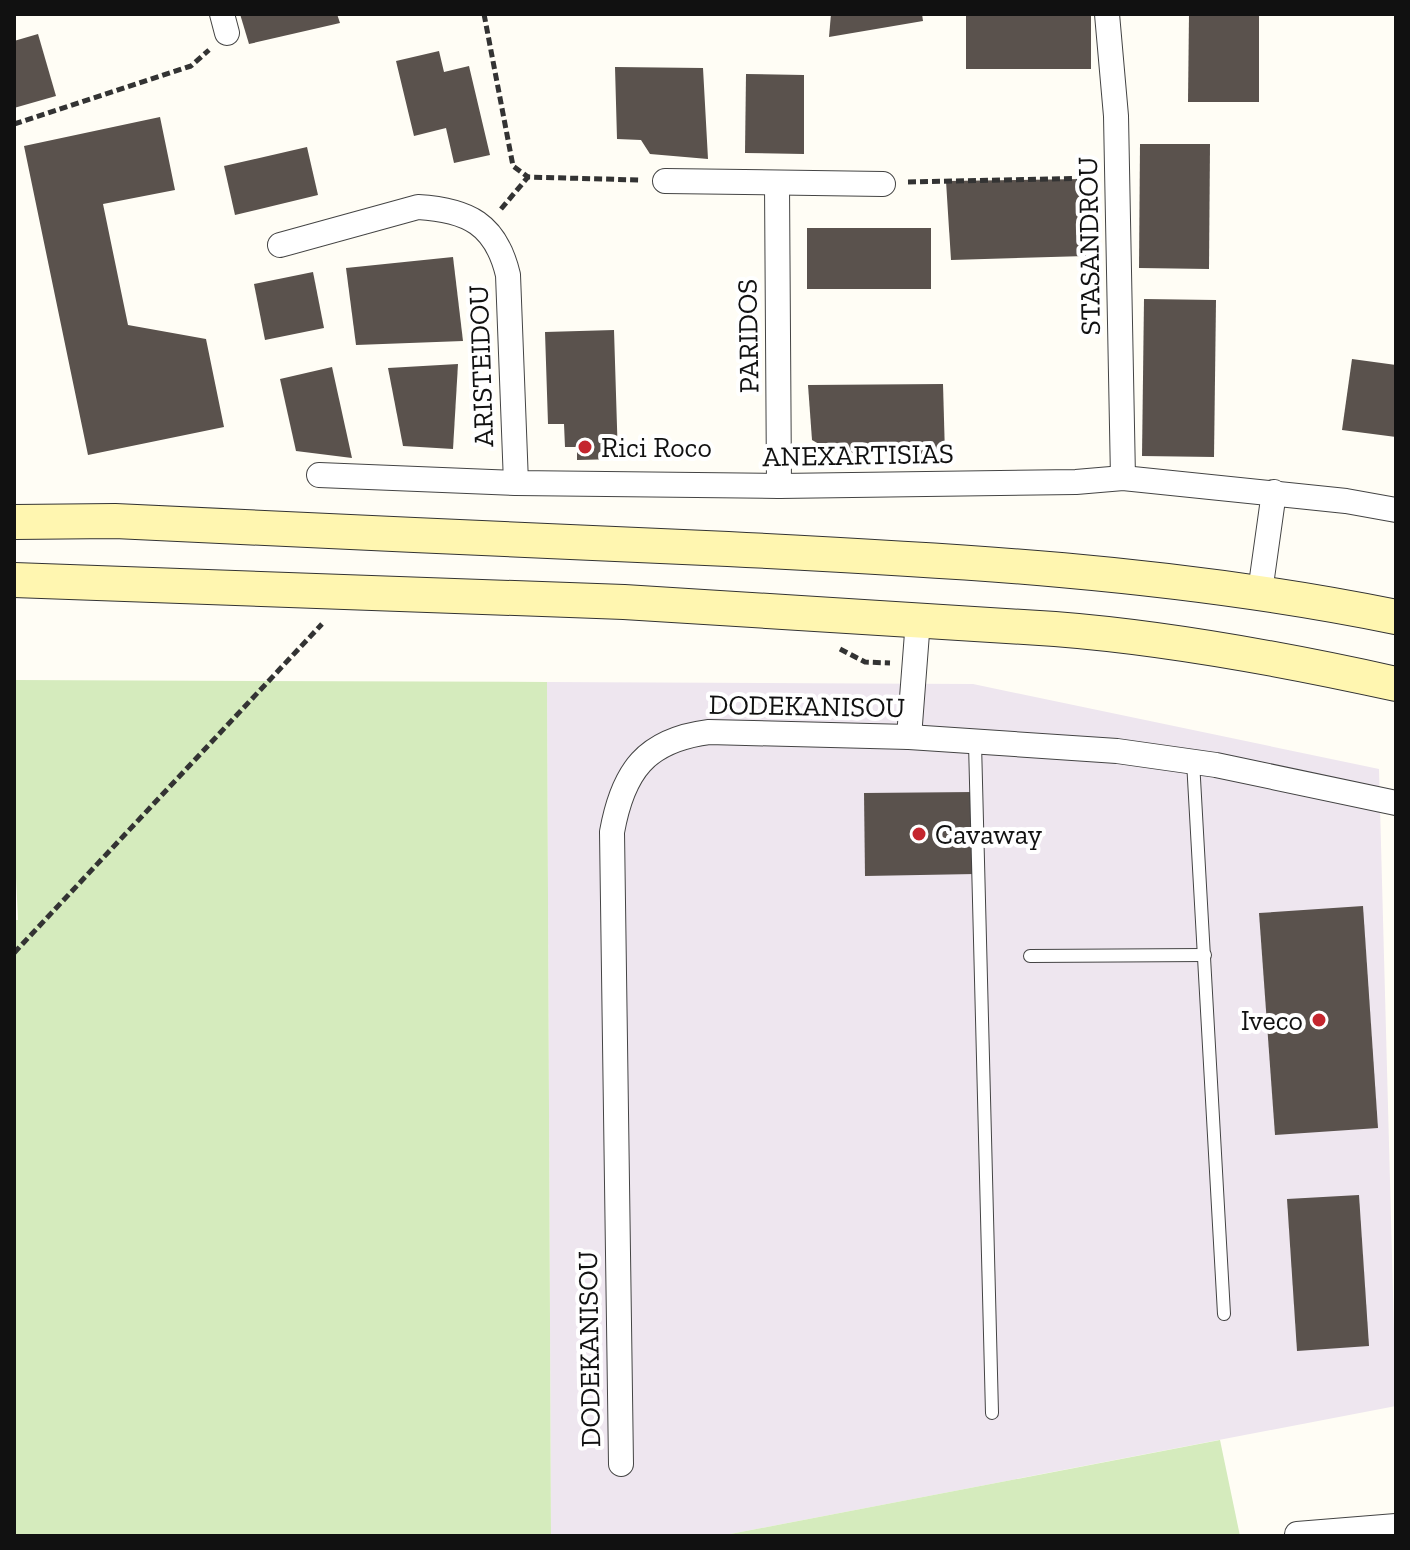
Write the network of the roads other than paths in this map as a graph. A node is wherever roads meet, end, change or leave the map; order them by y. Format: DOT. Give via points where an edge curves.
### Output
graph roads {
  1 [pos="1107,14"];
  2 [pos="665,181"];
  3 [pos="777,184"];
  4 [pos="883,184"];
  5 [pos="280,245"];
  6 [pos="319,475"];
  7 [pos="1123,478"];
  8 [pos="516,483"];
  9 [pos="779,486"];
  10 [pos="1274,492"];
  11 [pos="1396,510"];
  12 [pos="14,522"];
  13 [pos="14,580"];
  14 [pos="1260,592"];
  15 [pos="1396,617"];
  16 [pos="918,620"];
  17 [pos="1396,684"];
  18 [pos="909,737"];
  19 [pos="975,743"];
  20 [pos="1193,761"];
  21 [pos="1396,803"];
  22 [pos="1205,955"];
  23 [pos="1030,956"];
  24 [pos="1224,1314"];
  25 [pos="992,1413"];
  26 [pos="621,1464"];
  27 [pos="1396,1526"];
  28 [pos="1297,1534"];
  1 -- 7 [label="street, STASANDROU" via="1116,116"];
  2 -- 3 [label="street"];
  3 -- 4 [label="street"];
  3 -- 9 [label="street, PARIDOS"];
  5 -- 8 [label="street, ARISTEIDOU" via="418,207 465,215 484,227 496,241 508,275"];
  6 -- 8 [label="street, ANEXARTISIAS"];
  7 -- 9 [label="street, ANEXARTISIAS"];
  7 -- 10 [label="street, ANEXARTISIAS"];
  8 -- 9 [label="street, ANEXARTISIAS"];
  10 -- 11 [label="street, ANEXARTISIAS"];
  10 -- 14 [label="street"];
  12 -- 14 [label="main road" via="115,521 809,553 1074,570"];
  13 -- 16 [label="main road" via="344,609 624,602"];
  14 -- 15 [label="main road"];
  16 -- 17 [label="main road" via="1117,634"];
  16 -- 18 [label="street"];
  18 -- 19 [label="street, DODEKANISOU"];
  18 -- 26 [label="street, DODEKANISOU" via="685,735 649,753 627,780 612,832"];
  19 -- 20 [label="street, DODEKANISOU"];
  19 -- 25 [label="lane"];
  20 -- 21 [label="street, DODEKANISOU"];
  20 -- 22 [label="lane"];
  22 -- 23 [label="lane"];
  22 -- 24 [label="lane"];
  27 -- 28 [label="street"];
}
